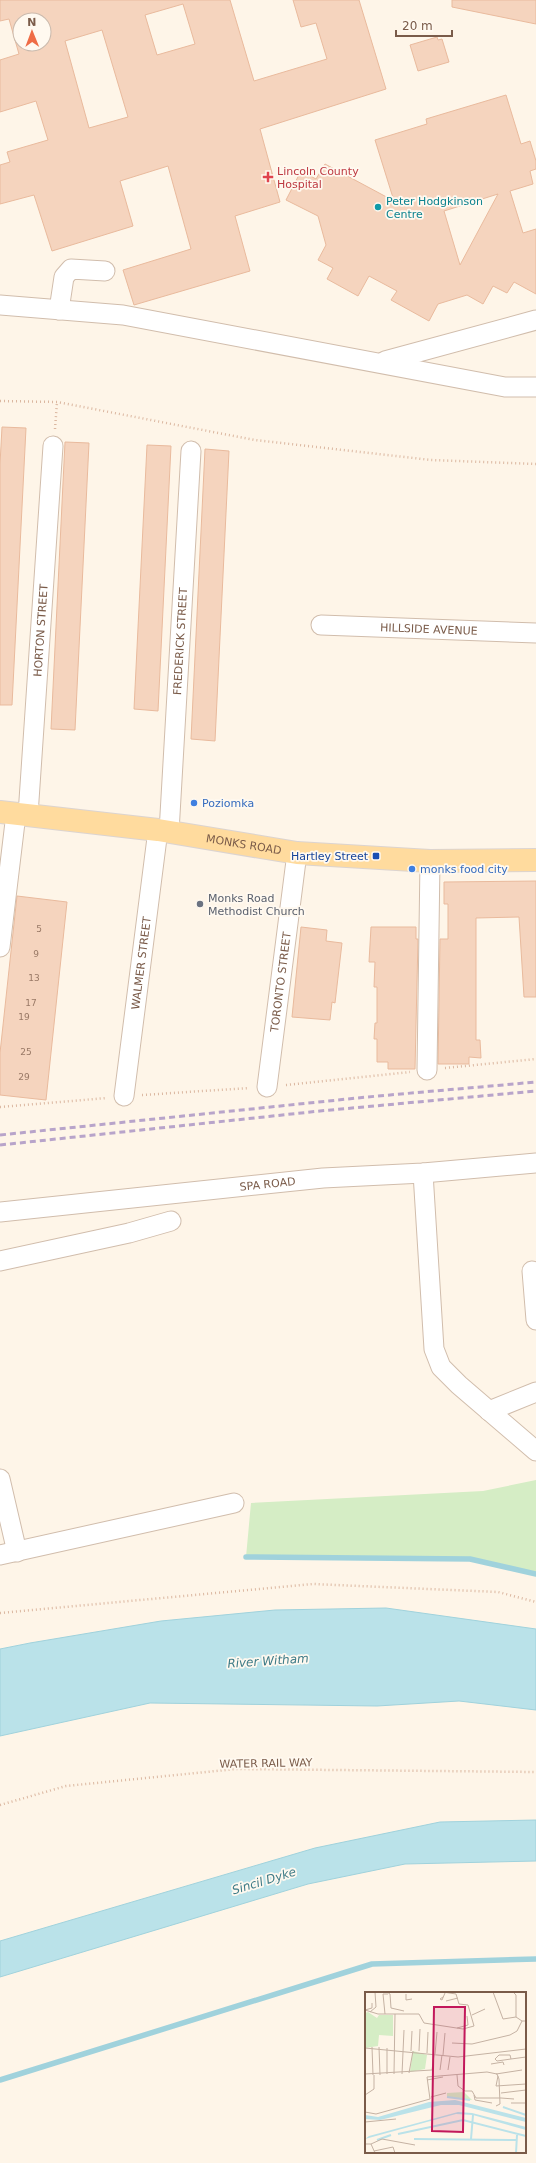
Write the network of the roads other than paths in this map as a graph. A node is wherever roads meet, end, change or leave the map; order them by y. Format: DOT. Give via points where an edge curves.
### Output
graph roads {
  1 [pos="105,271"];
  2 [pos="0,305"];
  3 [pos="59,310"];
  4 [pos="536,320"];
  5 [pos="381,363"];
  6 [pos="536,387"];
  7 [pos="53,446"];
  8 [pos="191,451"];
  9 [pos="321,625"];
  10 [pos="536,633"];
  11 [pos="14,814"];
  12 [pos="164,831"];
  13 [pos="297,853"];
  14 [pos="536,860"];
  15 [pos="430,861"];
  16 [pos="0,947"];
  17 [pos="427,1070"];
  18 [pos="267,1087"];
  19 [pos="124,1096"];
  20 [pos="536,1163"];
  21 [pos="423,1173"];
  22 [pos="0,1212"];
  23 [pos="170,1221"];
  24 [pos="0,1261"];
  25 [pos="532,1271"];
  26 [pos="536,1320"];
  27 [pos="536,1392"];
  28 [pos="489,1411"];
  29 [pos="536,1451"];
  30 [pos="0,1479"];
  31 [pos="234,1503"];
  32 [pos="8,1553"];
  1 -- 3 [label="street" via="71,269 64,277"];
  2 -- 3 [label="street"];
  3 -- 5 [label="street" via="123,315"];
  4 -- 5 [label="street"];
  5 -- 6 [label="street" via="505,387"];
  7 -- 11 [label="street, HORTON STREET"];
  8 -- 12 [label="street, FREDERICK STREET"];
  9 -- 10 [label="street, HILLSIDE AVENUE"];
  11 -- 12 [label="main road, MONKS ROAD"];
  11 -- 16 [label="street, HORTON STREET"];
  12 -- 13 [label="main road, MONKS ROAD"];
  12 -- 19 [label="street, WALMER STREET"];
  13 -- 15 [label="main road, MONKS ROAD"];
  13 -- 18 [label="street, TORONTO STREET"];
  14 -- 15 [label="main road, MONKS ROAD"];
  15 -- 17 [label="street"];
  20 -- 21 [label="street, SPA ROAD"];
  21 -- 22 [label="street, SPA ROAD" via="323,1178"];
  21 -- 28 [label="street" via="434,1348 441,1367"];
  23 -- 24 [label="street" via="128,1233"];
  25 -- 26 [label="street"];
  27 -- 28 [label="street"];
  28 -- 29 [label="street"];
  30 -- 32 [label="street"];
  31 -- 32 [label="street"];
}
